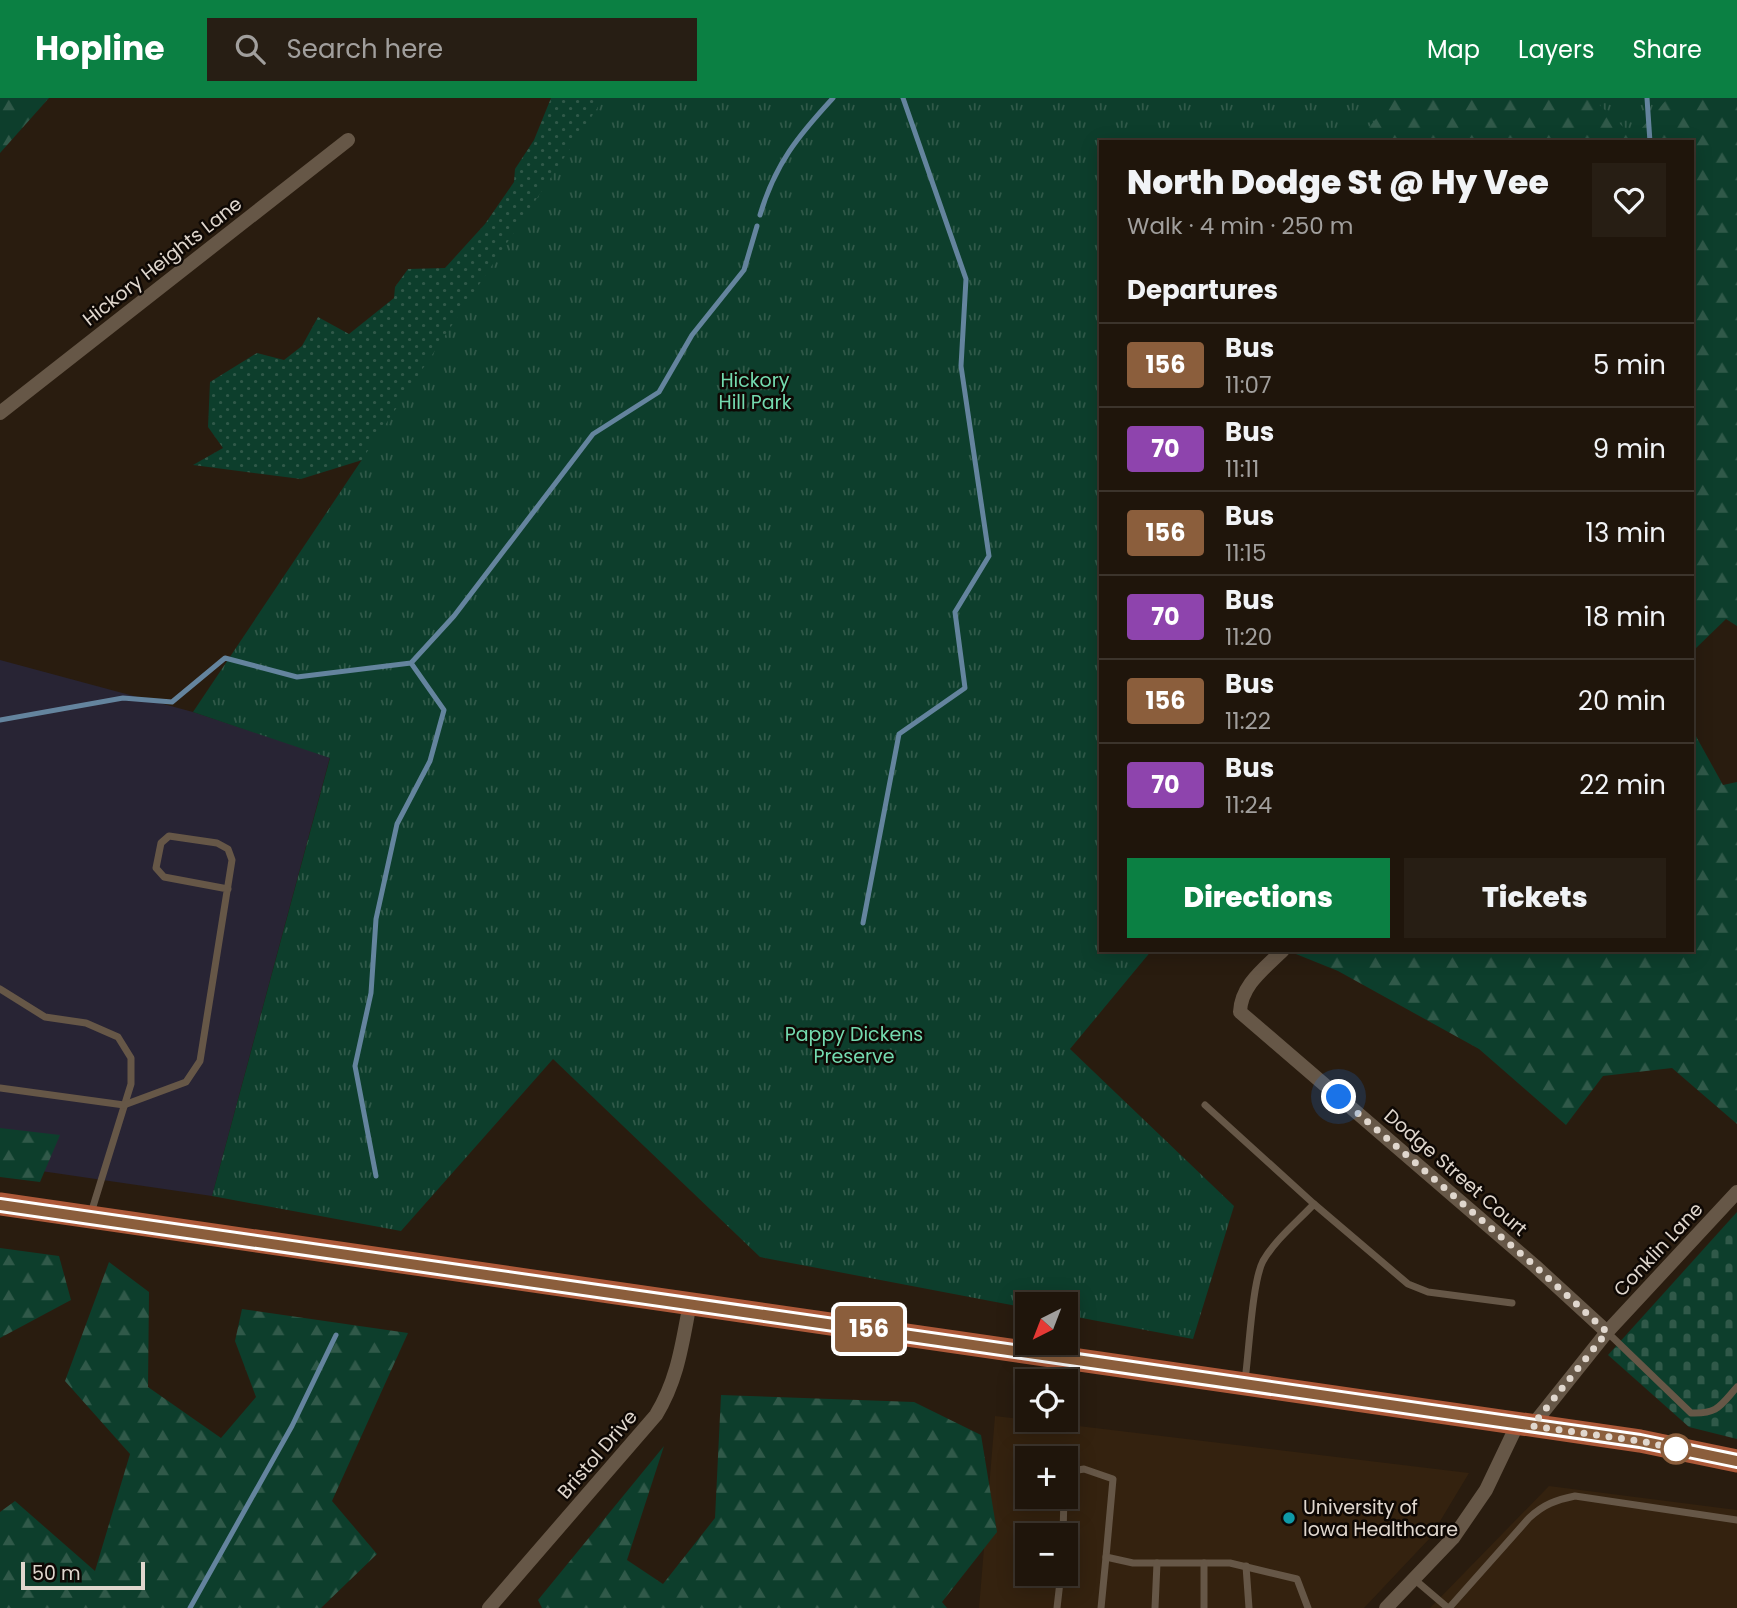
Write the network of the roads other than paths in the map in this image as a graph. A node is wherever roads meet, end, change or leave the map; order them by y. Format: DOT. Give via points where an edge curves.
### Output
graph roads {
  1 [pos="348,140"];
  2 [pos="0,413"];
  3 [pos="228,889"];
  4 [pos="1281,952"];
  5 [pos="0,989"];
  6 [pos="0,1087"];
  7 [pos="124,1105"];
  8 [pos="1205,1105"];
  9 [pos="1737,1192"];
  10 [pos="1314,1204"];
  11 [pos="0,1205"];
  12 [pos="90,1217"];
  13 [pos="690,1303"];
  14 [pos="1512,1303"];
  15 [pos="1607,1332"];
  16 [pos="1245,1384"];
  17 [pos="1737,1387"];
  18 [pos="1525,1425"];
  19 [pos="1737,1461"];
  20 [pos="1078,1470"];
  21 [pos="1737,1520"];
  22 [pos="1106,1557"];
  23 [pos="1157,1563"];
  24 [pos="1204,1563"];
  25 [pos="1246,1566"];
  26 [pos="1414,1579"];
  27 [pos="1060,1586"];
  28 [pos="489,1608"];
  29 [pos="1057,1608"];
  30 [pos="1101,1608"];
  31 [pos="1155,1608"];
  32 [pos="1204,1608"];
  33 [pos="1249,1608"];
  34 [pos="1308,1608"];
  35 [pos="1386,1608"];
  36 [pos="1448,1608"];
  1 -- 2 [label="street, Hickory Heights Lane"];
  3 -- 3 [label="lane" via="232,860 228,849 169,836 161,843 156,868 164,877"];
  3 -- 7 [label="lane" via="200,1061 186,1082"];
  4 -- 15 [label="street, Dodge Street Court" via="1246,987 1240,1012"];
  5 -- 7 [label="lane" via="45,1017 86,1023 118,1037 131,1058 131,1084"];
  6 -- 7 [label="lane"];
  7 -- 12 [label="lane"];
  8 -- 10 [label="lane"];
  9 -- 15 [label="street, Conklin Lane"];
  10 -- 14 [label="lane" via="1408,1284 1428,1292"];
  10 -- 16 [label="lane" via="1263,1262"];
  11 -- 12 [label="main road"];
  12 -- 13 [label="main road"];
  13 -- 16 [label="main road"];
  13 -- 28 [label="street, Bristol Drive" via="676,1374 656,1415"];
  15 -- 17 [label="lane" via="1691,1413 1708,1414"];
  15 -- 18 [label="street, Conklin Lane"];
  16 -- 18 [label="main road"];
  18 -- 19 [label="main road"];
  18 -- 26 [label="street, Conklin Lane" via="1453,1538"];
  20 -- 22 [label="lane" via="1113,1479"];
  21 -- 36 [label="lane" via="1575,1496 1556,1500 1529,1518"];
  22 -- 23 [label="lane"];
  22 -- 30 [label="lane"];
  23 -- 24 [label="lane"];
  23 -- 31 [label="lane"];
  24 -- 25 [label="lane"];
  24 -- 32 [label="lane"];
  25 -- 33 [label="lane"];
  25 -- 34 [label="lane" via="1297,1579"];
  26 -- 35 [label="street, Conklin Lane"];
  26 -- 36 [label="lane"];
  27 -- 29 [label="lane"];
}
